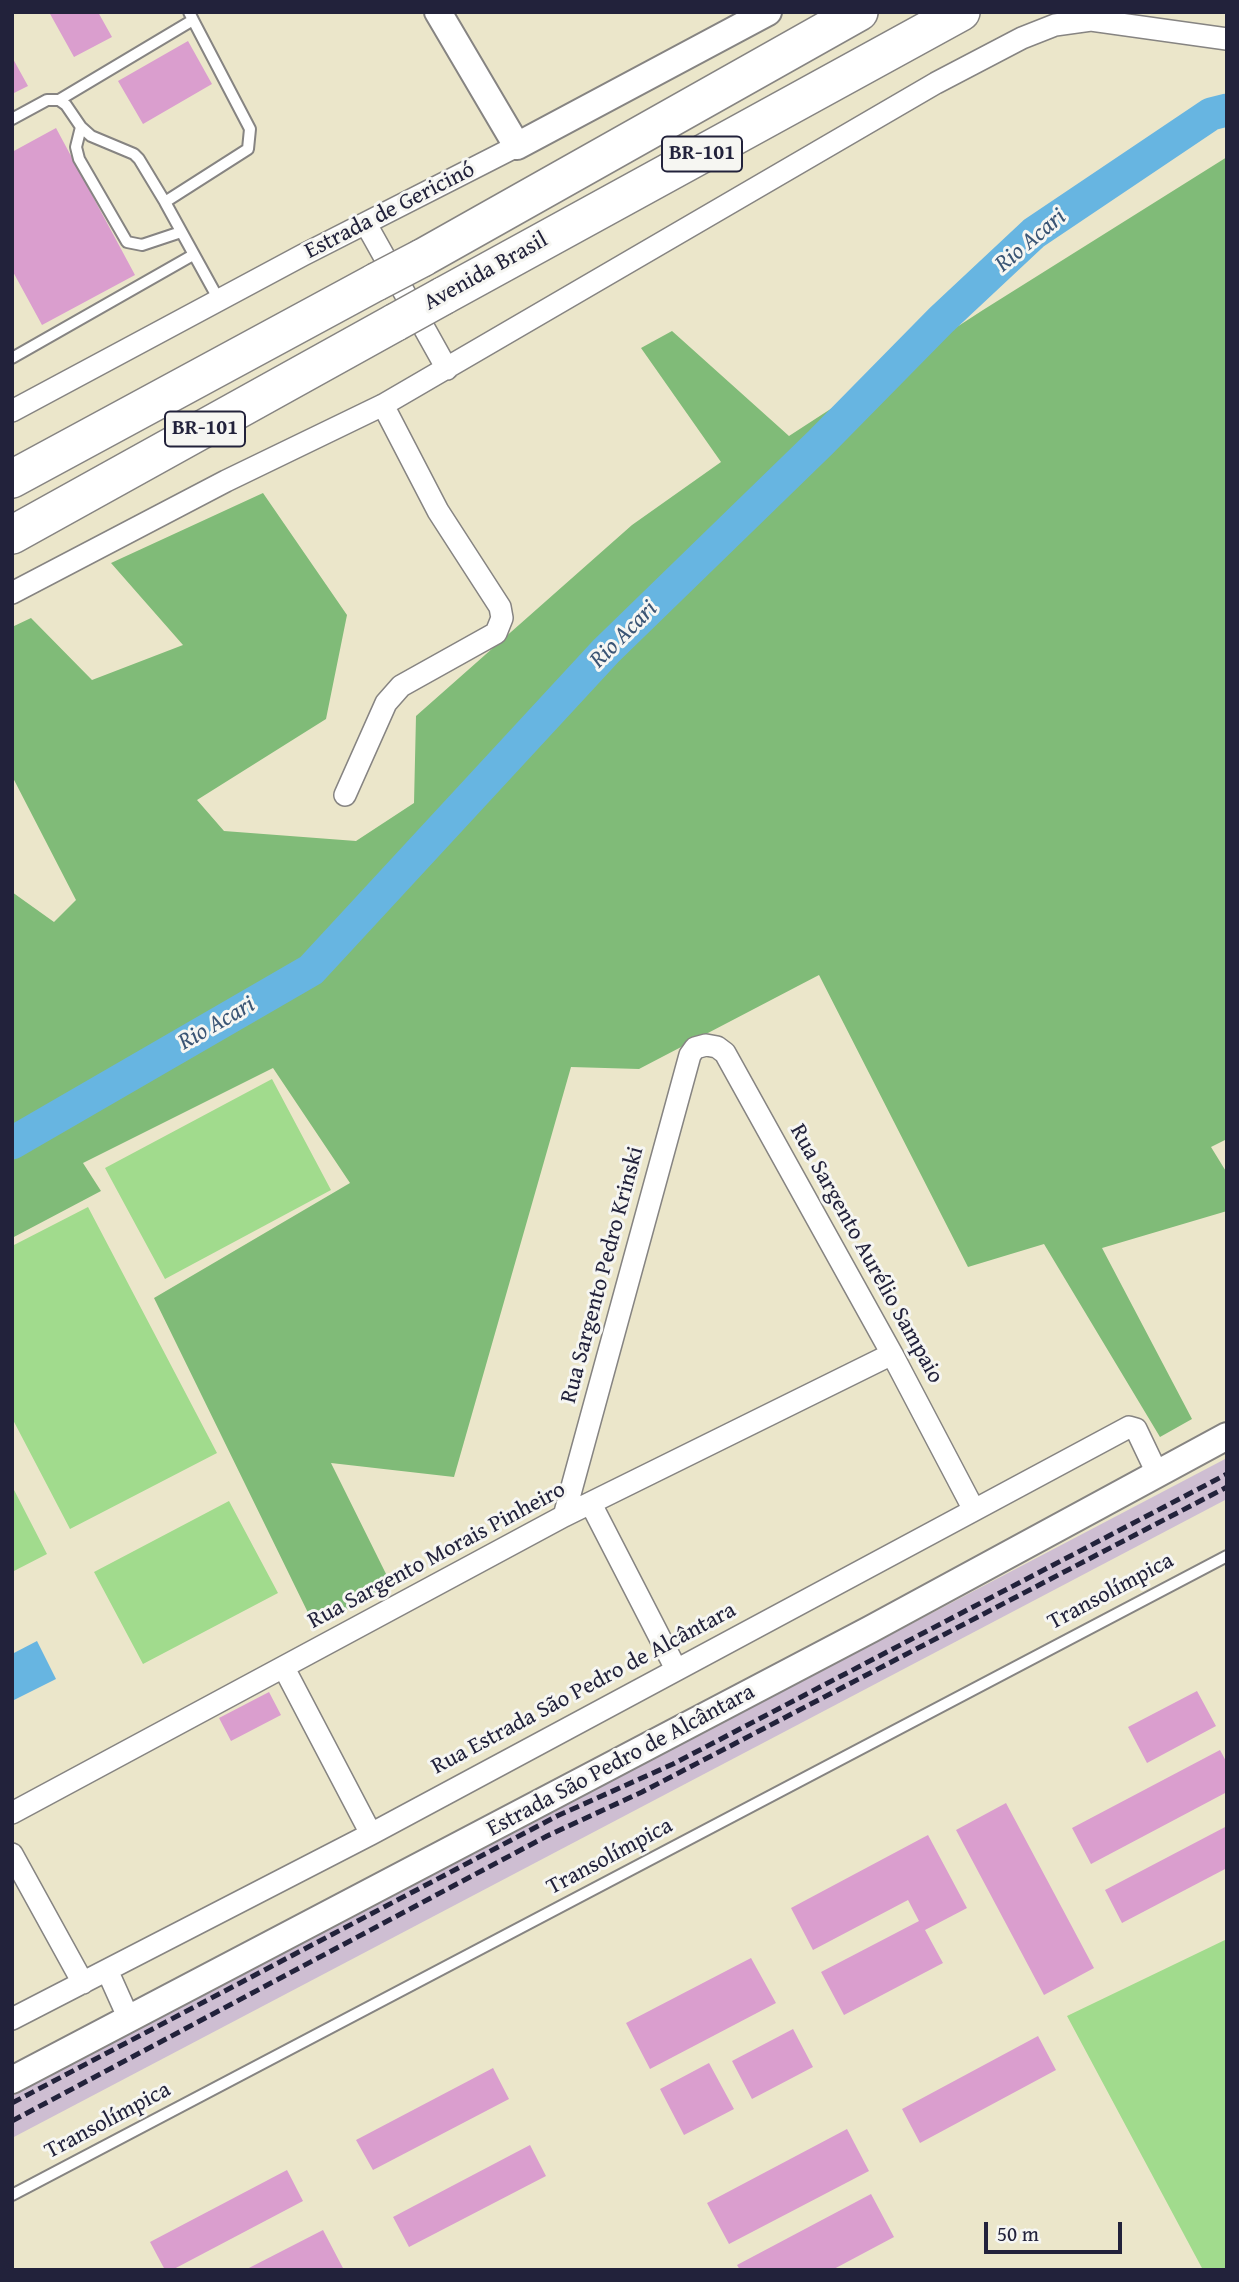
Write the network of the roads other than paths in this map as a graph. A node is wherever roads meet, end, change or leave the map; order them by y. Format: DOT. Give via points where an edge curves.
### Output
graph roads {
  1 [pos="438,12"];
  2 [pos="859,12"];
  3 [pos="961,12"];
  4 [pos="191,16"];
  5 [pos="752,16"];
  6 [pos="1227,39"];
  7 [pos="58,100"];
  8 [pos="12,120"];
  9 [pos="81,127"];
  10 [pos="517,146"];
  11 [pos="164,202"];
  12 [pos="366,224"];
  13 [pos="181,232"];
  14 [pos="193,255"];
  15 [pos="219,300"];
  16 [pos="12,358"];
  17 [pos="447,369"];
  18 [pos="383,405"];
  19 [pos="12,411"];
  20 [pos="12,479"];
  21 [pos="12,535"];
  22 [pos="12,593"];
  23 [pos="345,795"];
  24 [pos="695,1048"];
  25 [pos="892,1354"];
  26 [pos="1227,1436"];
  27 [pos="1157,1473"];
  28 [pos="591,1504"];
  29 [pos="974,1510"];
  30 [pos="565,1516"];
  31 [pos="1227,1556"];
  32 [pos="284,1668"];
  33 [pos="677,1669"];
  34 [pos="12,1813"];
  35 [pos="371,1834"];
  36 [pos="12,1854"];
  37 [pos="107,1970"];
  38 [pos="83,1983"];
  39 [pos="12,2019"];
  40 [pos="129,2020"];
  41 [pos="12,2080"];
  42 [pos="12,2195"];
  1 -- 10 [label="street"];
  2 -- 20 [label="highway, Avenida Brasil / BR-101, bridge" via="422,258"];
  3 -- 21 [label="highway, Avenida Brasil / BR-101, bridge"];
  4 -- 7 [label="lane"];
  4 -- 11 [label="lane" via="250,128 248,149"];
  5 -- 10 [label="street, Estrada de Gericinó"];
  6 -- 17 [label="street" via="1091,20 1055,25 1022,38 924,90"];
  7 -- 8 [label="lane" via="47,100"];
  7 -- 9 [label="lane"];
  9 -- 11 [label="lane" via="134,154"];
  9 -- 13 [label="lane" via="76,148 79,159 127,242 142,245"];
  10 -- 12 [label="street, Estrada de Gericinó"];
  11 -- 13 [label="lane"];
  12 -- 15 [label="street, Estrada de Gericinó"];
  12 -- 17 [label="street"];
  13 -- 14 [label="lane"];
  14 -- 15 [label="lane"];
  14 -- 16 [label="lane"];
  15 -- 19 [label="street, Estrada de Gericinó"];
  17 -- 18 [label="street"];
  18 -- 22 [label="street"];
  18 -- 23 [label="street" via="438,511 500,607 502,618 496,633 401,686 386,703"];
  24 -- 25 [label="street, Rua Sargento Aurélio Sampaio" via="717,1047 725,1054"];
  24 -- 30 [label="street, Rua Sargento Pedro Krinski"];
  25 -- 28 [label="street, Rua Sargento Morais Pinheiro"];
  25 -- 29 [label="street, Rua Sargento Aurélio Sampaio"];
  26 -- 27 [label="street, Estrada São Pedro de Alcântara"];
  27 -- 29 [label="street, Rua Estrada São Pedro de Alcântara" via="1136,1429 1129,1427"];
  27 -- 40 [label="street, Estrada São Pedro de Alcântara" via="859,1636"];
  28 -- 30 [label="street, Rua Sargento Morais Pinheiro"];
  28 -- 33 [label="street"];
  29 -- 33 [label="street, Rua Estrada São Pedro de Alcântara"];
  30 -- 32 [label="street, Rua Sargento Morais Pinheiro"];
  31 -- 42 [label="lane, Transolímpica"];
  32 -- 34 [label="street, Rua Sargento Morais Pinheiro"];
  32 -- 35 [label="street"];
  33 -- 35 [label="street, Rua Estrada São Pedro de Alcântara"];
  35 -- 37 [label="street, Rua Estrada São Pedro de Alcântara"];
  36 -- 38 [label="street"];
  37 -- 38 [label="street, Rua Estrada São Pedro de Alcântara"];
  37 -- 40 [label="street"];
  38 -- 39 [label="street, Rua Estrada São Pedro de Alcântara"];
  40 -- 41 [label="street, Estrada São Pedro de Alcântara"];
}
